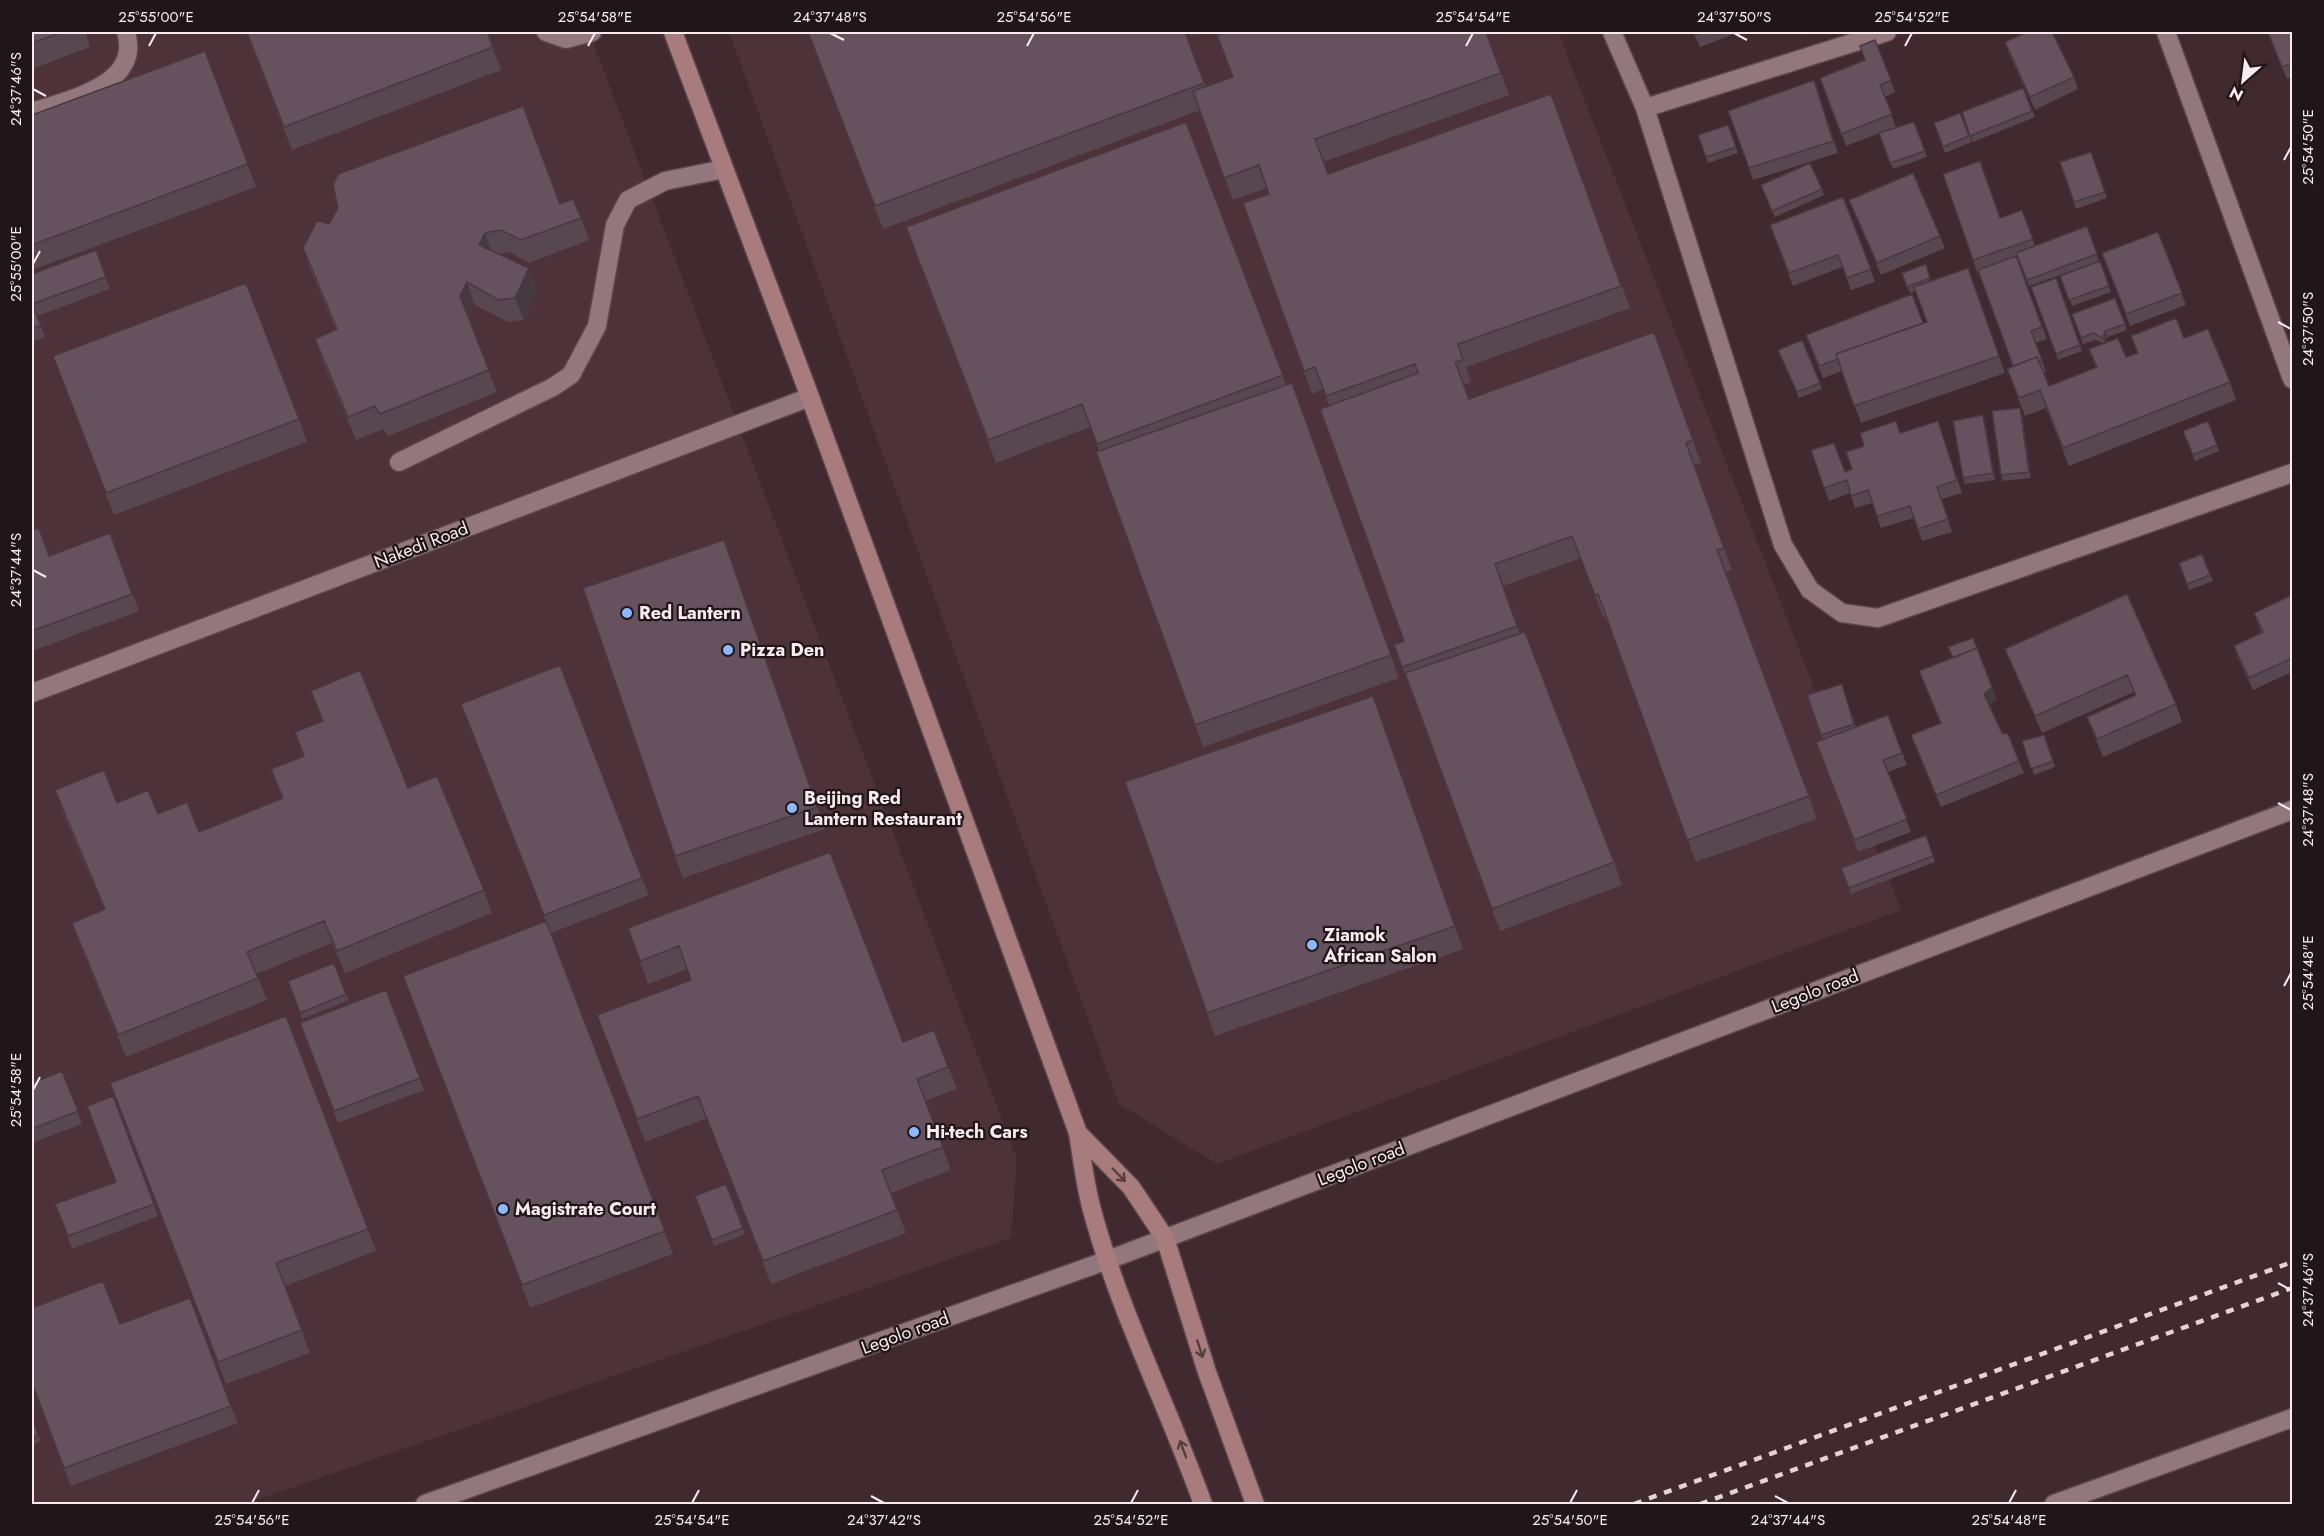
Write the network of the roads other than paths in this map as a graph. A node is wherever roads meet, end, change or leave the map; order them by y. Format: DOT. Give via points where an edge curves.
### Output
graph roads {
  1 [pos="126,32"];
  2 [pos="546,32"];
  3 [pos="592,32"];
  4 [pos="674,32"];
  5 [pos="1612,32"];
  6 [pos="1887,32"];
  7 [pos="2166,32"];
  8 [pos="1644,108"];
  9 [pos="32,112"];
  10 [pos="724,169"];
  11 [pos="2292,379"];
  12 [pos="810,397"];
  13 [pos="399,462"];
  14 [pos="2292,473"];
  15 [pos="32,693"];
  16 [pos="2292,810"];
  17 [pos="1078,1133"];
  18 [pos="1165,1238"];
  19 [pos="1107,1260"];
  20 [pos="2292,1418"];
  21 [pos="425,1504"];
  22 [pos="1203,1504"];
  23 [pos="1255,1504"];
  24 [pos="2054,1504"];
  1 -- 9 [label="street" via="129,42 124,67 96,90"];
  2 -- 3 [label="street" via="566,39"];
  4 -- 10 [label="main road"];
  5 -- 8 [label="street"];
  6 -- 8 [label="street"];
  7 -- 11 [label="street"];
  8 -- 14 [label="street" via="1783,545 1809,590 1842,613 1878,618"];
  10 -- 12 [label="main road"];
  10 -- 13 [label="street" via="666,181 628,200 615,225 597,326 571,375"];
  12 -- 15 [label="street, Nakedi Road"];
  12 -- 17 [label="main road"];
  16 -- 18 [label="street, Legolo road"];
  17 -- 18 [label="main road, one-way" via="1131,1187"];
  17 -- 19 [label="main road" via="1091,1208"];
  18 -- 19 [label="street, Legolo road"];
  18 -- 23 [label="main road, one-way"];
  19 -- 21 [label="street, Legolo road"];
  22 -- 19 [label="main road, one-way"];
  20 -- 24 [label="street"];
}
